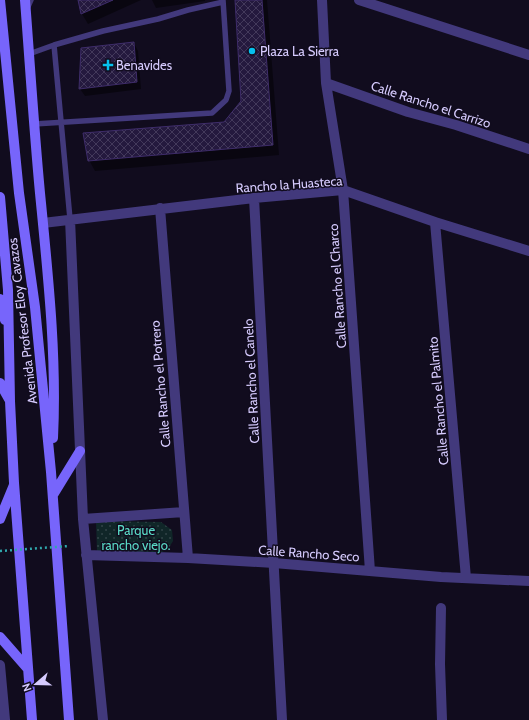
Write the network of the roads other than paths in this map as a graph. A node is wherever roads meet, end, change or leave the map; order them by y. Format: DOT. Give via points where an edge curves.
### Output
graph roads {
  1 [pos="0,0"];
  2 [pos="25,0"];
  3 [pos="31,0"];
  4 [pos="322,0"];
  5 [pos="359,0"];
  6 [pos="223,1"];
  7 [pos="26,11"];
  8 [pos="54,45"];
  9 [pos="29,54"];
  10 [pos="529,55"];
  11 [pos="326,83"];
  12 [pos="61,123"];
  13 [pos="34,124"];
  14 [pos="529,148"];
  15 [pos="343,190"];
  16 [pos="0,197"];
  17 [pos="254,198"];
  18 [pos="160,208"];
  19 [pos="70,219"];
  20 [pos="435,222"];
  21 [pos="43,223"];
  22 [pos="529,251"];
  23 [pos="0,299"];
  24 [pos="9,332"];
  25 [pos="0,383"];
  26 [pos="10,401"];
  27 [pos="80,451"];
  28 [pos="51,472"];
  29 [pos="14,484"];
  30 [pos="53,495"];
  31 [pos="184,512"];
  32 [pos="0,518"];
  33 [pos="83,519"];
  34 [pos="86,555"];
  35 [pos="188,558"];
  36 [pos="274,563"];
  37 [pos="370,571"];
  38 [pos="466,578"];
  39 [pos="529,582"];
  40 [pos="441,608"];
  41 [pos="0,637"];
  42 [pos="0,665"];
  43 [pos="28,669"];
  44 [pos="5,720"];
  45 [pos="32,720"];
  46 [pos="69,720"];
  47 [pos="103,720"];
  48 [pos="282,720"];
  49 [pos="442,720"];
  1 -- 28 [label="main road, Avenida Profesor Eloy Cavazos"];
  2 -- 7 [label="main road, Avenida Profesor Eloy Cavazos"];
  3 -- 7 [label="lane"];
  4 -- 11 [label="street, Calle Rancho el Charco"];
  5 -- 10 [label="street"];
  6 -- 8 [label="lane"];
  6 -- 12 [label="lane" via="230,90 226,100 217,110 207,114"];
  7 -- 9 [label="main road, Avenida Profesor Eloy Cavazos"];
  8 -- 9 [label="lane"];
  8 -- 12 [label="lane"];
  9 -- 13 [label="main road, Avenida Profesor Eloy Cavazos"];
  11 -- 14 [label="street, Calle Rancho el Carrizo" via="408,112"];
  11 -- 15 [label="street, Calle Rancho el Charco"];
  12 -- 13 [label="lane"];
  12 -- 19 [label="lane"];
  13 -- 21 [label="main road, Avenida Profesor Eloy Cavazos"];
  15 -- 17 [label="street, Rancho la Huasteca"];
  15 -- 20 [label="street, Rancho la Huasteca"];
  15 -- 37 [label="street, Calle Rancho el Charco"];
  16 -- 24 [label="main road, Avenida Profesor Eloy Cavazos"];
  17 -- 18 [label="street, Rancho la Huasteca"];
  17 -- 36 [label="street, Calle Rancho el Canelo"];
  18 -- 19 [label="street, Rancho la Huasteca"];
  18 -- 31 [label="street, Calle Rancho el Potrero"];
  19 -- 21 [label="street, Rancho la Huasteca"];
  19 -- 27 [label="street"];
  20 -- 22 [label="street, Rancho la Huasteca"];
  20 -- 38 [label="street, Calle Rancho el Palmito"];
  21 -- 28 [label="main road, Avenida Profesor Eloy Cavazos" via="55,397"];
  23 -- 24 [label="main road, Avenida Profesor Eloy Cavazos"];
  24 -- 26 [label="main road, Avenida Profesor Eloy Cavazos"];
  25 -- 26 [label="main road"];
  26 -- 29 [label="main road, Avenida Profesor Eloy Cavazos"];
  27 -- 30 [label="main road"];
  27 -- 33 [label="street"];
  28 -- 30 [label="main road, Avenida Profesor Eloy Cavazos"];
  29 -- 32 [label="main road"];
  29 -- 43 [label="main road, Avenida Profesor Eloy Cavazos"];
  30 -- 46 [label="main road, Avenida Profesor Eloy Cavazos"];
  31 -- 33 [label="street"];
  31 -- 35 [label="street, Calle Rancho el Potrero"];
  33 -- 34 [label="street"];
  34 -- 35 [label="street, Calle Rancho Seco"];
  34 -- 47 [label="street"];
  35 -- 36 [label="street, Calle Rancho Seco"];
  36 -- 37 [label="street, Calle Rancho Seco"];
  36 -- 48 [label="street, Calle Rancho el Canelo"];
  37 -- 38 [label="street, Calle Rancho Seco"];
  38 -- 39 [label="street, Calle Rancho Seco"];
  40 -- 49 [label="street"];
  41 -- 43 [label="main road"];
  42 -- 44 [label="street"];
  43 -- 45 [label="main road, Avenida Profesor Eloy Cavazos"];
}
